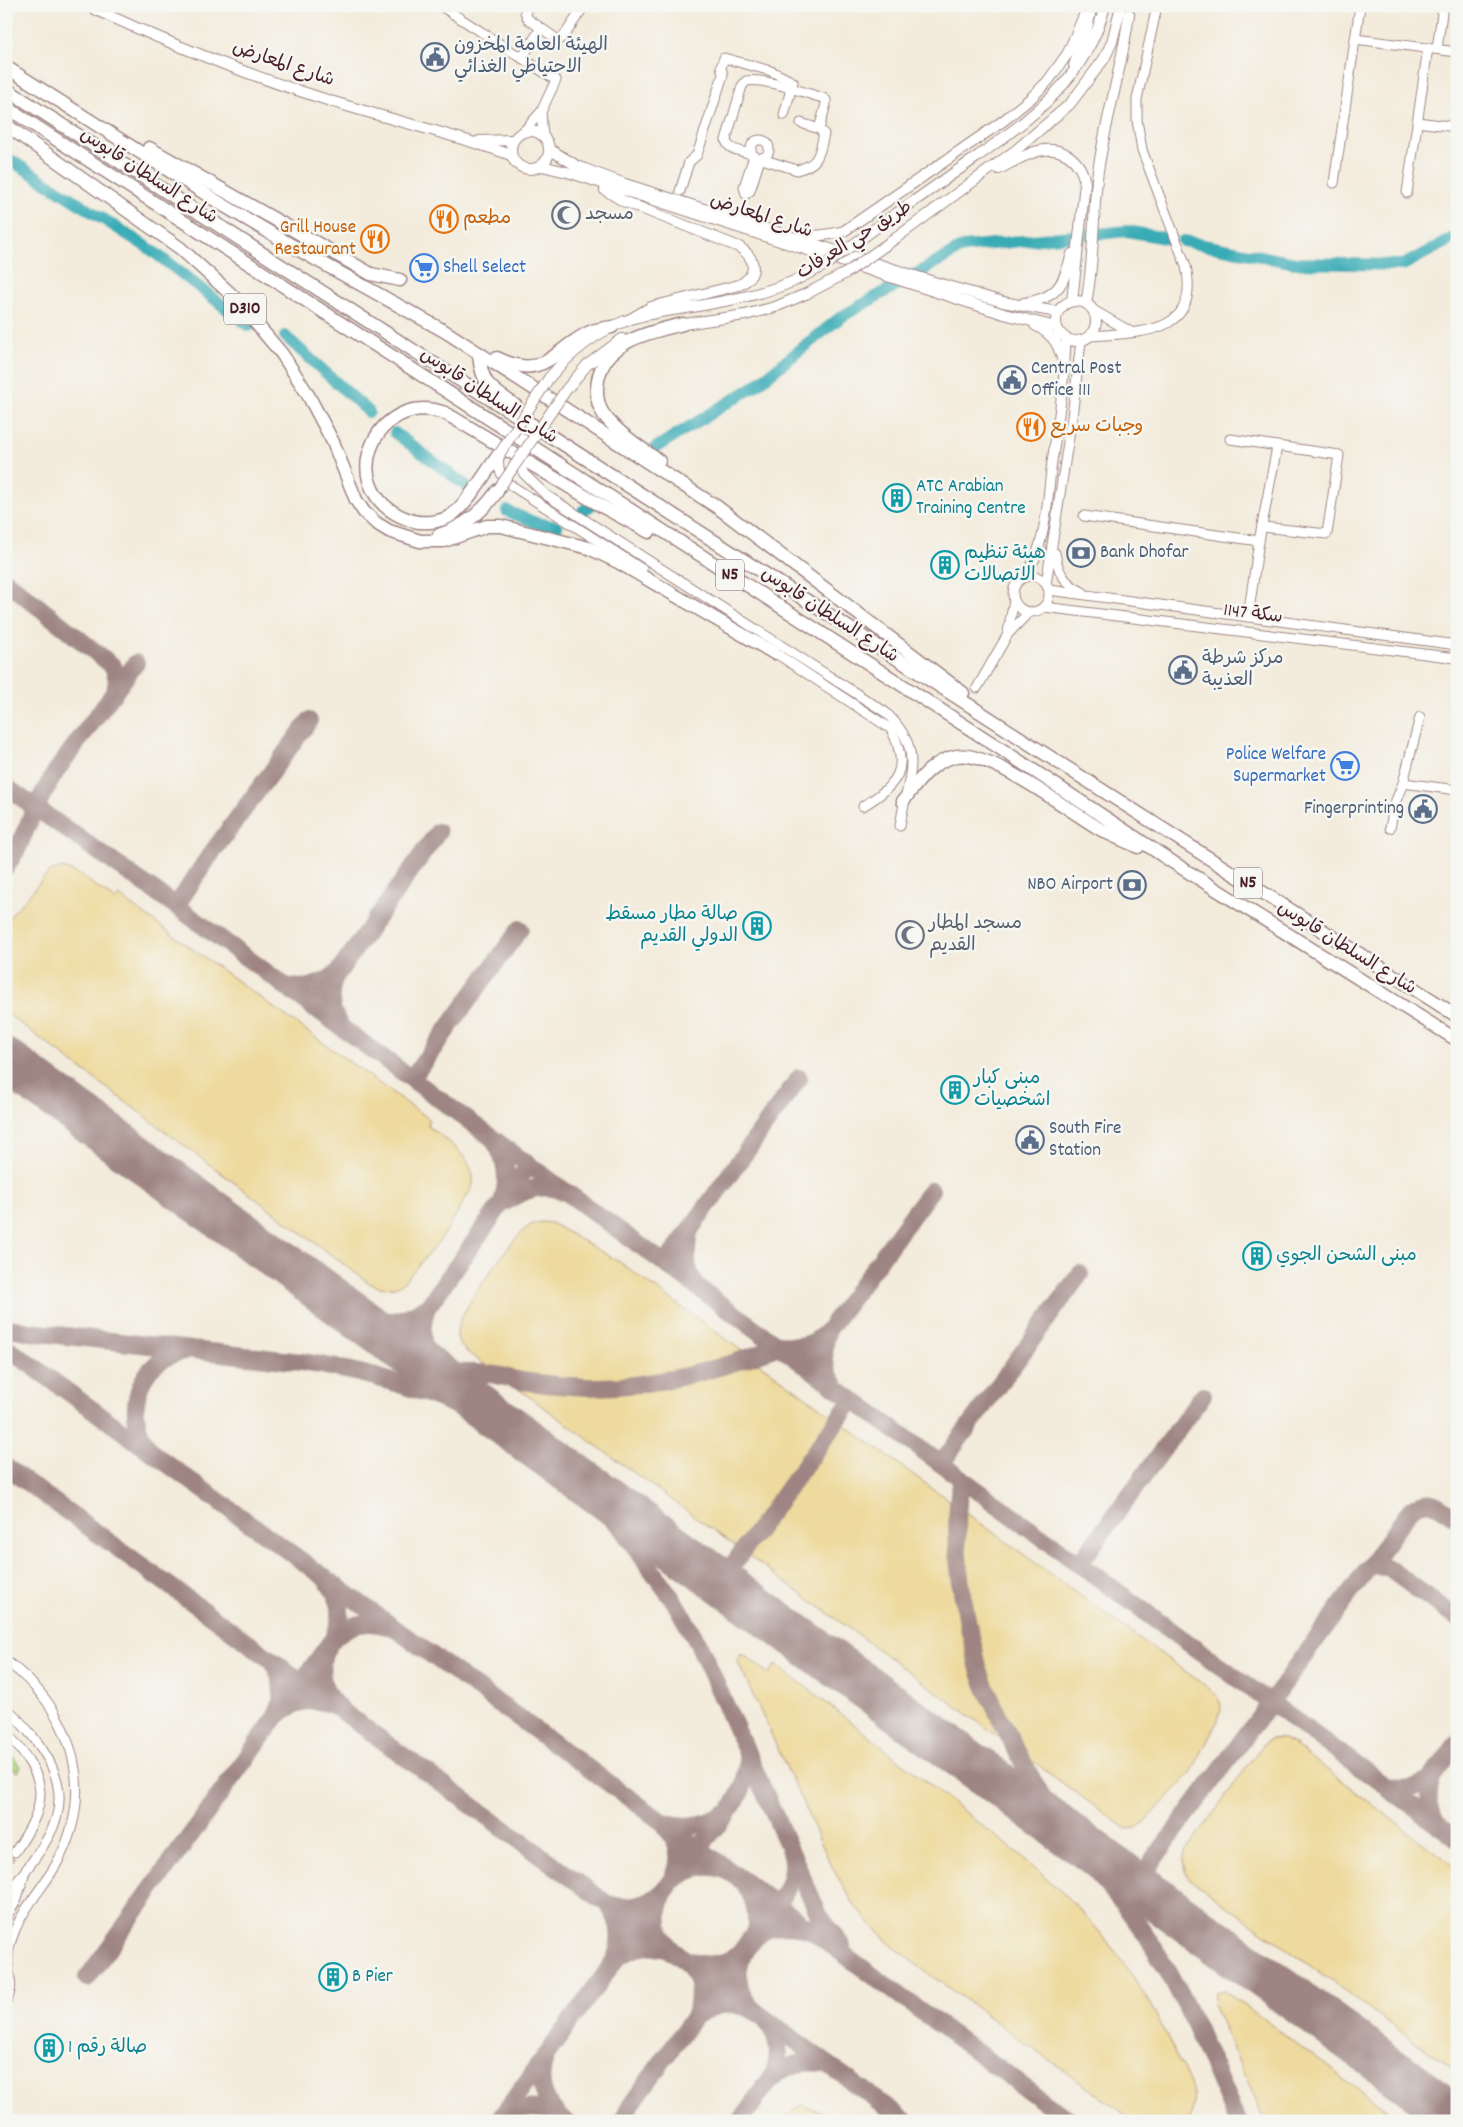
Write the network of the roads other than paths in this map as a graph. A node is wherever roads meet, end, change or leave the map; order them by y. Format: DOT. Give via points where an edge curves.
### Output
graph roads {
  1 [pos="88,6"];
  2 [pos="528,6"];
  3 [pos="584,6"];
  4 [pos="1090,6"];
  5 [pos="1105,6"];
  6 [pos="1157,6"];
  7 [pos="1360,6"];
  8 [pos="1444,6"];
  9 [pos="445,8"];
  10 [pos="1127,9"];
  11 [pos="541,28"];
  12 [pos="1355,39"];
  13 [pos="1432,49"];
  14 [pos="1457,52"];
  15 [pos="522,58"];
  16 [pos="6,67"];
  17 [pos="1069,80"];
  18 [pos="41,88"];
  19 [pos="6,89"];
  20 [pos="792,89"];
  21 [pos="6,107"];
  22 [pos="541,112"];
  23 [pos="784,114"];
  24 [pos="1417,122"];
  25 [pos="801,123"];
  26 [pos="6,125"];
  27 [pos="1457,127"];
  28 [pos="819,129"];
  29 [pos="523,132"];
  30 [pos="543,136"];
  31 [pos="514,140"];
  32 [pos="473,141"];
  33 [pos="549,149"];
  34 [pos="511,155"];
  35 [pos="542,166"];
  36 [pos="589,180"];
  37 [pos="1334,183"];
  38 [pos="972,184"];
  39 [pos="680,191"];
  40 [pos="1407,193"];
  41 [pos="1080,227"];
  42 [pos="764,228"];
  43 [pos="400,280"];
  44 [pos="930,286"];
  45 [pos="1072,301"];
  46 [pos="1003,302"];
  47 [pos="1089,307"];
  48 [pos="1057,312"];
  49 [pos="1021,318"];
  50 [pos="627,320"];
  51 [pos="683,324"];
  52 [pos="612,327"];
  53 [pos="1056,327"];
  54 [pos="446,332"];
  55 [pos="1131,332"];
  56 [pos="1066,339"];
  57 [pos="1086,339"];
  58 [pos="479,355"];
  59 [pos="1065,368"];
  60 [pos="539,392"];
  61 [pos="556,404"];
  62 [pos="1230,439"];
  63 [pos="560,442"];
  64 [pos="1277,447"];
  65 [pos="500,453"];
  66 [pos="518,461"];
  67 [pos="502,485"];
  68 [pos="717,507"];
  69 [pos="1084,516"];
  70 [pos="1263,528"];
  71 [pos="451,535"];
  72 [pos="1259,541"];
  73 [pos="1053,545"];
  74 [pos="1025,576"];
  75 [pos="733,578"];
  76 [pos="1048,587"];
  77 [pos="1090,596"];
  78 [pos="1014,600"];
  79 [pos="1044,607"];
  80 [pos="1030,612"];
  81 [pos="1248,617"];
  82 [pos="737,626"];
  83 [pos="1008,634"];
  84 [pos="1457,645"];
  85 [pos="774,653"];
  86 [pos="1457,658"];
  87 [pos="977,688"];
  88 [pos="1420,717"];
  89 [pos="1039,750"];
  90 [pos="1403,783"];
  91 [pos="1457,790"];
  92 [pos="903,802"];
  93 [pos="863,806"];
  94 [pos="900,826"];
  95 [pos="1390,828"];
  96 [pos="1174,863"];
  97 [pos="1457,1016"];
  98 [pos="1457,1040"];
  99 [pos="6,1661"];
  100 [pos="6,1707"];
  101 [pos="6,1732"];
  102 [pos="15,1852"];
  103 [pos="28,1864"];
  104 [pos="6,1896"];
  105 [pos="6,1918"];
  106 [pos="6,2000"];
  1 -- 32 [label="main road, شارع المعارض" via="256,76 327,100"];
  2 -- 11 [label="street" via="526,16"];
  3 -- 11 [label="street" via="561,39"];
  4 -- 17 [label="main road" via="1085,36"];
  4 -- 42 [label="main road" via="1068,53 1031,98 1003,121 844,231 814,237"];
  5 -- 17 [label="main road, طريق حي العرفات" via="1097,33"];
  6 -- 55 [label="street" via="1137,99 1137,120 1142,150 1189,280 1180,313 1170,322 1150,331"];
  7 -- 12 [label="street"];
  8 -- 13 [label="street"];
  9 -- 15 [label="street"];
  10 -- 38 [label="main road, طريق حي العرفات" via="1104,59 1070,104 1036,135"];
  10 -- 47 [label="main road" via="1125,43 1098,173"];
  11 -- 15 [label="street"];
  12 -- 13 [label="street"];
  12 -- 37 [label="street"];
  13 -- 14 [label="street"];
  13 -- 24 [label="street"];
  15 -- 22 [label="street" via="556,80"];
  16 -- 18 [label="highway"];
  17 -- 50 [label="main road, طريق حي العرفات, bridge" via="1044,106 1005,137 825,265 767,292"];
  18 -- 43 [label="highway" via="371,274"];
  18 -- 54 [label="highway" via="223,206"];
  19 -- 63 [label="highway, شارع السلطان قابوس / N5"];
  20 -- 23 [label="street"];
  20 -- 28 [label="street" via="826,100"];
  20 -- 28 [label="street" via="746,81 727,145 797,170 807,167 818,157 824,134"];
  20 -- 39 [label="street" via="793,82 771,71 724,58 723,75 697,155 688,162"];
  21 -- 75 [label="highway, شارع السلطان قابوس / N5"];
  22 -- 29 [label="street"];
  22 -- 30 [label="street"];
  24 -- 27 [label="street"];
  24 -- 40 [label="street"];
  25 -- 28 [label="street"];
  26 -- 71 [label="highway, D310" via="180,248 219,282 261,326 317,410 364,512 389,532 420,541 444,541"];
  29 -- 30 [label="main road" via="534,131"];
  29 -- 31 [label="main road"];
  30 -- 33 [label="main road"];
  31 -- 32 [label="main road, شارع المعارض"];
  31 -- 34 [label="main road"];
  32 -- 34 [label="main road, شارع المعارض"];
  33 -- 35 [label="main road" via="548,158"];
  33 -- 42 [label="main road, شارع المعارض" via="577,166 625,184"];
  34 -- 35 [label="main road" via="515,163 524,168"];
  35 -- 36 [label="main road, شارع المعارض"];
  36 -- 44 [label="main road, شارع المعارض" via="879,274"];
  36 -- 50 [label="main road" via="623,201 740,247 753,261 748,281 651,307"];
  38 -- 41 [label="main road" via="1041,150 1051,148 1064,152 1082,170 1085,183"];
  38 -- 51 [label="main road, طريق حي العرفات, bridge" via="846,272 808,294 745,315"];
  41 -- 45 [label="main road"];
  41 -- 46 [label="main road" via="1068,269 1055,292 1041,300"];
  42 -- 44 [label="main road, شارع المعارض" via="889,268"];
  44 -- 46 [label="main road, شارع المعارض"];
  44 -- 49 [label="main road, شارع المعارض"];
  45 -- 47 [label="main road"];
  45 -- 48 [label="main road"];
  46 -- 48 [label="main road, شارع المعارض"];
  47 -- 55 [label="street"];
  47 -- 57 [label="main road" via="1096,326"];
  48 -- 53 [label="main road"];
  49 -- 53 [label="main road, شارع المعارض"];
  49 -- 59 [label="main road" via="1052,336 1058,344"];
  50 -- 52 [label="main road, طريق حي العرفات"];
  51 -- 61 [label="main road, طريق حي العرفات, bridge" via="644,330 623,338 587,365"];
  51 -- 68 [label="highway" via="645,333 612,353 603,365 596,394 602,411 614,425"];
  52 -- 54 [label="highway" via="590,332 543,363 530,366 508,364"];
  52 -- 60 [label="main road, طريق حي العرفات, bridge" via="582,345"];
  53 -- 56 [label="main road"];
  54 -- 60 [label="highway"];
  55 -- 57 [label="street"];
  56 -- 57 [label="main road"];
  56 -- 59 [label="street"];
  57 -- 73 [label="street"];
  58 -- 63 [label="highway" via="480,371 487,383"];
  59 -- 74 [label="street" via="1043,529 1036,560"];
  60 -- 61 [label="highway"];
  60 -- 65 [label="main road, طريق حي العرفات, bridge"];
  61 -- 66 [label="main road, طريق حي العرفات, bridge"];
  61 -- 68 [label="highway"];
  62 -- 64 [label="street"];
  63 -- 89 [label="highway, شارع السلطان قابوس / N5"];
  64 -- 70 [label="street"];
  64 -- 70 [label="street" via="1339,455 1327,534"];
  65 -- 67 [label="street" via="498,465"];
  65 -- 75 [label="highway" via="462,505 443,520 418,522 390,511 374,493 368,474 372,443 398,416 425,409 445,413 605,508"];
  66 -- 67 [label="main road, طريق حي العرفات, bridge"];
  66 -- 82 [label="street" via="524,474 546,495"];
  67 -- 71 [label="highway" via="490,502"];
  67 -- 82 [label="street"];
  68 -- 89 [label="highway"];
  69 -- 72 [label="street"];
  70 -- 72 [label="street"];
  71 -- 82 [label="highway" via="501,526 589,548"];
  72 -- 81 [label="street"];
  73 -- 76 [label="street"];
  73 -- 77 [label="street" via="1057,566 1066,582"];
  74 -- 76 [label="street" via="1037,577"];
  74 -- 78 [label="street" via="1013,589"];
  75 -- 96 [label="highway, شارع السلطان قابوس / N5"];
  76 -- 77 [label="street, سكة 1147"];
  76 -- 79 [label="street" via="1048,602"];
  77 -- 81 [label="street, سكة 1147"];
  78 -- 80 [label="street" via="1020,609"];
  78 -- 83 [label="street"];
  79 -- 80 [label="street"];
  79 -- 86 [label="street, سكة 1147"];
  80 -- 83 [label="street"];
  81 -- 84 [label="street, سكة 1147"];
  82 -- 85 [label="highway"];
  82 -- 92 [label="street" via="885,712 898,723 911,751 912,771"];
  83 -- 87 [label="street"];
  85 -- 93 [label="street" via="891,729 899,745 901,765 896,779 885,793"];
  88 -- 90 [label="street"];
  89 -- 97 [label="highway, شارع السلطان قابوس / N5"];
  90 -- 91 [label="street"];
  90 -- 95 [label="street"];
  92 -- 94 [label="street"];
  92 -- 96 [label="highway" via="927,772 940,762 957,756 973,756 1002,768 1102,830"];
  96 -- 98 [label="highway, شارع السلطان قابوس / N5"];
  99 -- 106 [label="street" via="32,1682 60,1721 71,1751 76,1793 73,1822 64,1851 13,1933 8,1959 11,1990"];
  100 -- 103 [label="street" via="46,1753 58,1787 55,1823"];
  101 -- 102 [label="street" via="31,1764 38,1779 40,1796 35,1820"];
  103 -- 104 [label="street"];
  103 -- 105 [label="street" via="16,1901"];
}
